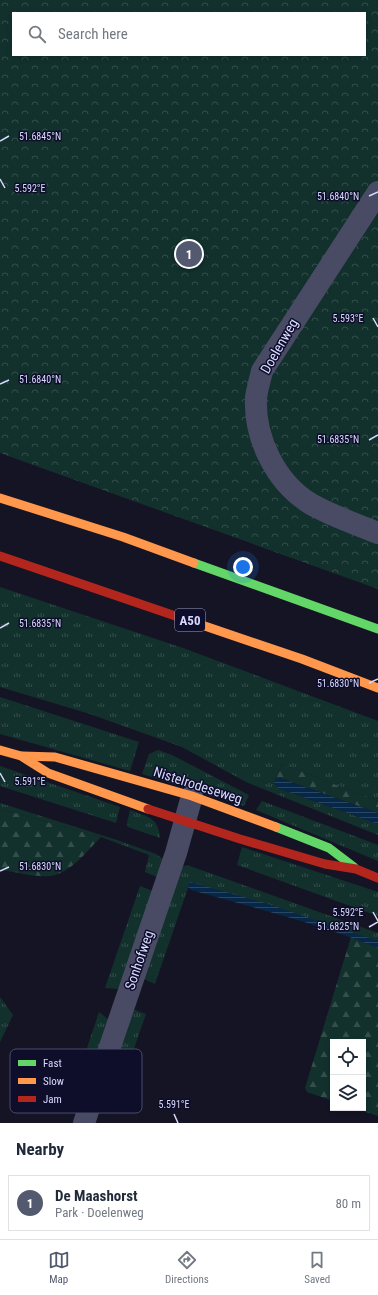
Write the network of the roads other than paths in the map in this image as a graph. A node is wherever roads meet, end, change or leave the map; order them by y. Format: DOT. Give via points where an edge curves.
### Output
graph roads {
  1 [pos="378,192"];
  2 [pos="0,498"];
  3 [pos="378,533"];
  4 [pos="0,556"];
  5 [pos="378,629"];
  6 [pos="378,688"];
  7 [pos="0,750"];
  8 [pos="21,756"];
  9 [pos="192,796"];
  10 [pos="184,820"];
  11 [pos="356,869"];
  12 [pos="378,878"];
  13 [pos="109,1049"];
  14 [pos="87,1113"];
  15 [pos="84,1123"];
  1 -- 3 [label="street, Doelenweg" via="262,372 256,398 259,430 267,455 287,485 310,504"];
  2 -- 5 [label="main road" via="123,537"];
  4 -- 6 [label="main road, A50"];
  7 -- 8 [label="main road, Nistelrodeseweg"];
  8 -- 9 [label="main road, Nistelrodeseweg" via="55,756"];
  8 -- 10 [label="main road, Nistelrodeseweg" via="48,772"];
  9 -- 10 [label="street, Sonhofweg"];
  9 -- 11 [label="main road, Nistelrodeseweg" via="329,848"];
  10 -- 11 [label="main road, Nistelrodeseweg" via="325,864"];
  10 -- 13 [label="street, Sonhofweg" via="176,853"];
  11 -- 12 [label="main road, Nistelrodeseweg"];
  14 -- 15 [label="street, Sonhofweg"];
}
